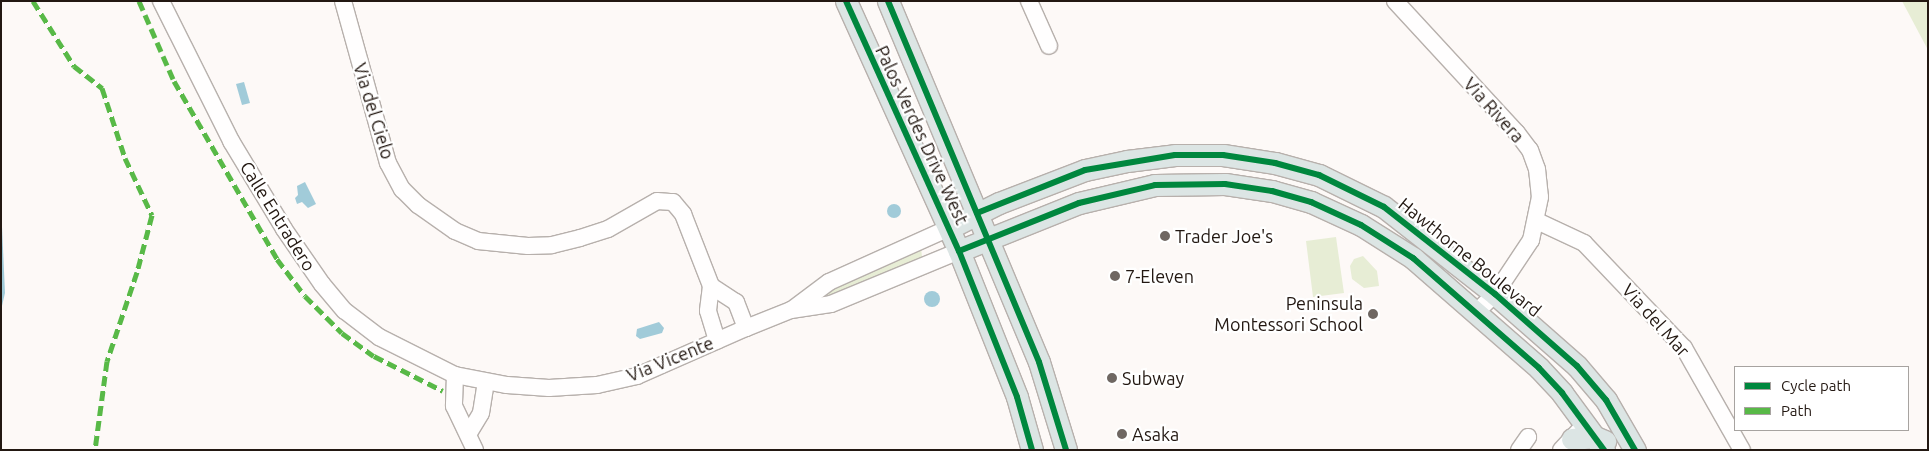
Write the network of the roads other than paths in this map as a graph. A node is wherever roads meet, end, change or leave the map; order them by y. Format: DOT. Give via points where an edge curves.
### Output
graph roads {
  1 [pos="161,1"];
  2 [pos="343,1"];
  3 [pos="846,1"];
  4 [pos="888,1"];
  5 [pos="1029,1"];
  6 [pos="1395,1"];
  7 [pos="1049,46"];
  8 [pos="1281,193"];
  9 [pos="1384,207"];
  10 [pos="977,213"];
  11 [pos="1537,221"];
  12 [pos="949,228"];
  13 [pos="988,238"];
  14 [pos="959,251"];
  15 [pos="712,286"];
  16 [pos="1495,294"];
  17 [pos="791,310"];
  18 [pos="1475,313"];
  19 [pos="746,328"];
  20 [pos="717,341"];
  21 [pos="455,375"];
  22 [pos="486,382"];
  23 [pos="469,433"];
  24 [pos="1593,443"];
  25 [pos="475,450"];
  26 [pos="1032,450"];
  27 [pos="1066,450"];
  28 [pos="1635,450"];
  29 [pos="1742,450"];
  1 -- 21 [label="street, Calle Entradero" via="231,141 284,229 322,284 345,311 379,337"];
  2 -- 15 [label="street, Via del Cielo" via="386,156 402,189 418,205 455,231 478,241 528,246 552,245 580,238 608,229 657,201 673,202 683,214"];
  3 -- 12 [label="main road, Palos Verdes Drive West"];
  4 -- 10 [label="main road, Palos Verdes Drive West"];
  5 -- 7 [label="street"];
  6 -- 11 [label="street, Via Rivera" via="1530,150 1537,169 1540,197"];
  8 -- 9 [label="main road" via="1289,186 1302,184 1364,208"];
  8 -- 13 [label="main road, Hawthorne Boulevard" via="1225,184 1155,185 1079,203"];
  8 -- 18 [label="main road, Hawthorne Boulevard" via="1361,224 1413,258"];
  9 -- 10 [label="main road, Hawthorne Boulevard" via="1319,175 1275,163 1223,155 1175,155 1085,170"];
  9 -- 16 [label="main road, Hawthorne Boulevard"];
  10 -- 12 [label="main road, Hawthorne Boulevard"];
  10 -- 13 [label="main road, Palos Verdes Drive West"];
  11 -- 16 [label="street, Via Rivera" via="1523,254"];
  11 -- 29 [label="street, Via del Mar" via="1584,244 1684,348"];
  12 -- 14 [label="main road, Palos Verdes Drive West"];
  12 -- 17 [label="street, Via Vicente" via="829,282"];
  13 -- 14 [label="main road, Hawthorne Boulevard"];
  13 -- 27 [label="main road, Palos Verdes Drive West" via="1039,362"];
  14 -- 17 [label="street, Via Vicente" via="831,304"];
  14 -- 26 [label="main road, Palos Verdes Drive West" via="1017,397"];
  15 -- 19 [label="street" via="736,302"];
  15 -- 20 [label="street" via="708,311"];
  16 -- 18 [label="street, Via Rivera"];
  16 -- 28 [label="main road, Hawthorne Boulevard" via="1577,366 1606,400"];
  17 -- 19 [label="street, Via Vicente"];
  18 -- 24 [label="main road, Hawthorne Boulevard" via="1539,368"];
  19 -- 20 [label="street, Via Vicente"];
  20 -- 22 [label="street, Via Vicente" via="637,376 596,385 549,388"];
  21 -- 22 [label="street, Via Vicente"];
  21 -- 23 [label="street" via="454,406"];
  22 -- 23 [label="street" via="481,412"];
  23 -- 25 [label="street"];
}
